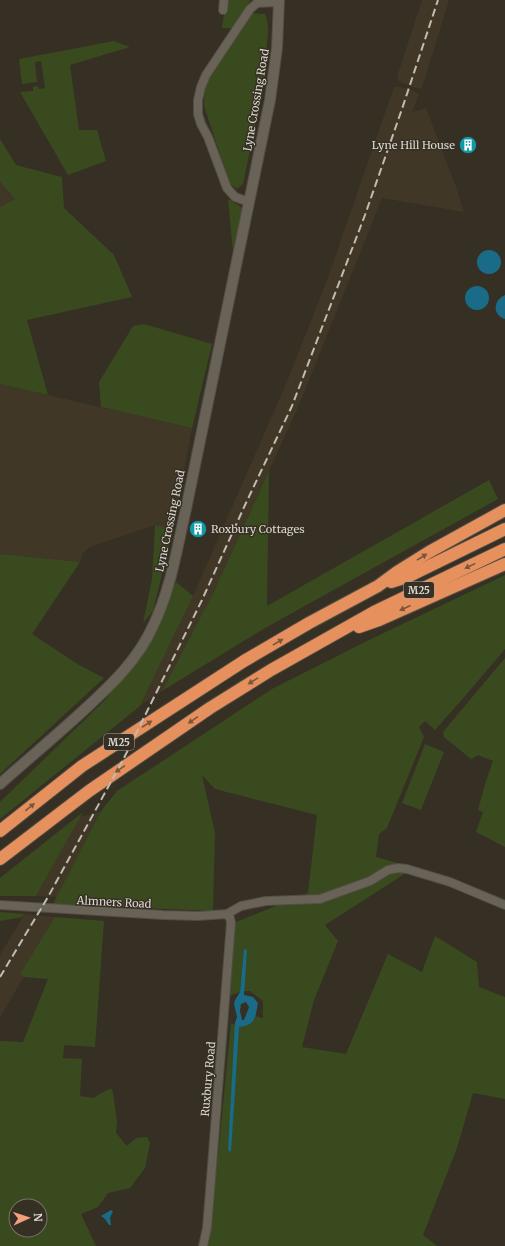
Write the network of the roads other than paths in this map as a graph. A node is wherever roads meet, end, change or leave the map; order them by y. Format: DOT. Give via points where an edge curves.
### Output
graph roads {
  1 [pos="224,0"];
  2 [pos="279,1"];
  3 [pos="256,2"];
  4 [pos="223,10"];
  5 [pos="249,202"];
  6 [pos="505,510"];
  7 [pos="505,529"];
  8 [pos="505,549"];
  9 [pos="505,564"];
  10 [pos="378,586"];
  11 [pos="335,634"];
  12 [pos="0,784"];
  13 [pos="0,832"];
  14 [pos="0,859"];
  15 [pos="0,905"];
  16 [pos="505,905"];
  17 [pos="227,914"];
  18 [pos="203,1246"];
  1 -- 4 [label="street"];
  2 -- 3 [label="street, Lyne Crossing Road"];
  2 -- 5 [label="street, Lyne Crossing Road" via="275,72"];
  3 -- 5 [label="street, Lyne Crossing Road" via="210,70 201,87 198,100 201,124 227,188 238,199"];
  5 -- 12 [label="street, Lyne Crossing Road" via="173,571 156,620 131,663 62,731"];
  10 -- 6 [label="highway, one-way" via="429,552"];
  7 -- 10 [label="highway, M25" via="407,577"];
  8 -- 11 [label="highway, M25, one-way" via="374,612"];
  9 -- 11 [label="highway, one-way" via="379,620"];
  13 -- 10 [label="highway, M25, one-way" via="82,766 244,661"];
  11 -- 14 [label="highway, M25, one-way" via="210,708 89,790"];
  15 -- 17 [label="street, Almners Road" via="164,915"];
  16 -- 17 [label="street" via="450,882 407,869 394,868 370,881 320,899 266,901 241,906"];
  17 -- 18 [label="street, Ruxbury Road" via="231,923 230,944 207,1228"];
}
